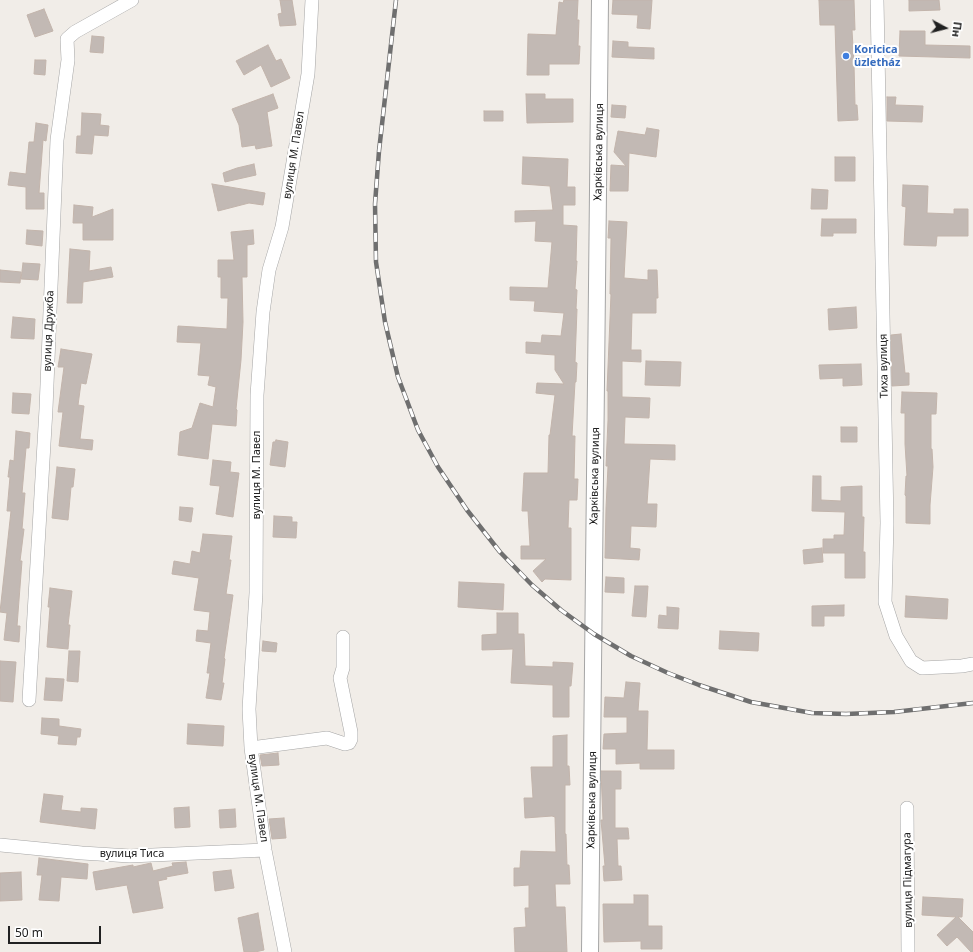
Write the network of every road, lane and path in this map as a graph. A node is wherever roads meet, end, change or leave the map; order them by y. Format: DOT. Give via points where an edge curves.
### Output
graph roads {
  1 [pos="132,0"];
  2 [pos="312,0"];
  3 [pos="600,0"];
  4 [pos="877,0"];
  5 [pos="343,637"];
  6 [pos="973,664"];
  7 [pos="29,700"];
  8 [pos="251,748"];
  9 [pos="906,808"];
  10 [pos="0,845"];
  11 [pos="265,850"];
  12 [pos="285,952"];
  13 [pos="590,952"];
  14 [pos="908,952"];
  1 -- 7 [label="street, вулиця Дружба" via="67,39 68,60 57,140 46,409"];
  2 -- 8 [label="street, вулиця М. Павел" via="308,74 282,227 269,270 263,312 257,395 256,593 249,708"];
  3 -- 13 [label="street, Харківська вулиця"];
  4 -- 6 [label="street, Тиха вулиця" via="886,515 885,602 896,636 911,661 922,668"];
  5 -- 8 [label="street" via="343,668 340,678 351,732 349,743 327,738"];
  8 -- 11 [label="street, вулиця М. Павел"];
  9 -- 14 [label="street, вулиця Підмагура"];
  10 -- 11 [label="street, вулиця Тиса" via="82,854 130,856"];
  11 -- 12 [label="street, вулиця М. Павел"];
}
